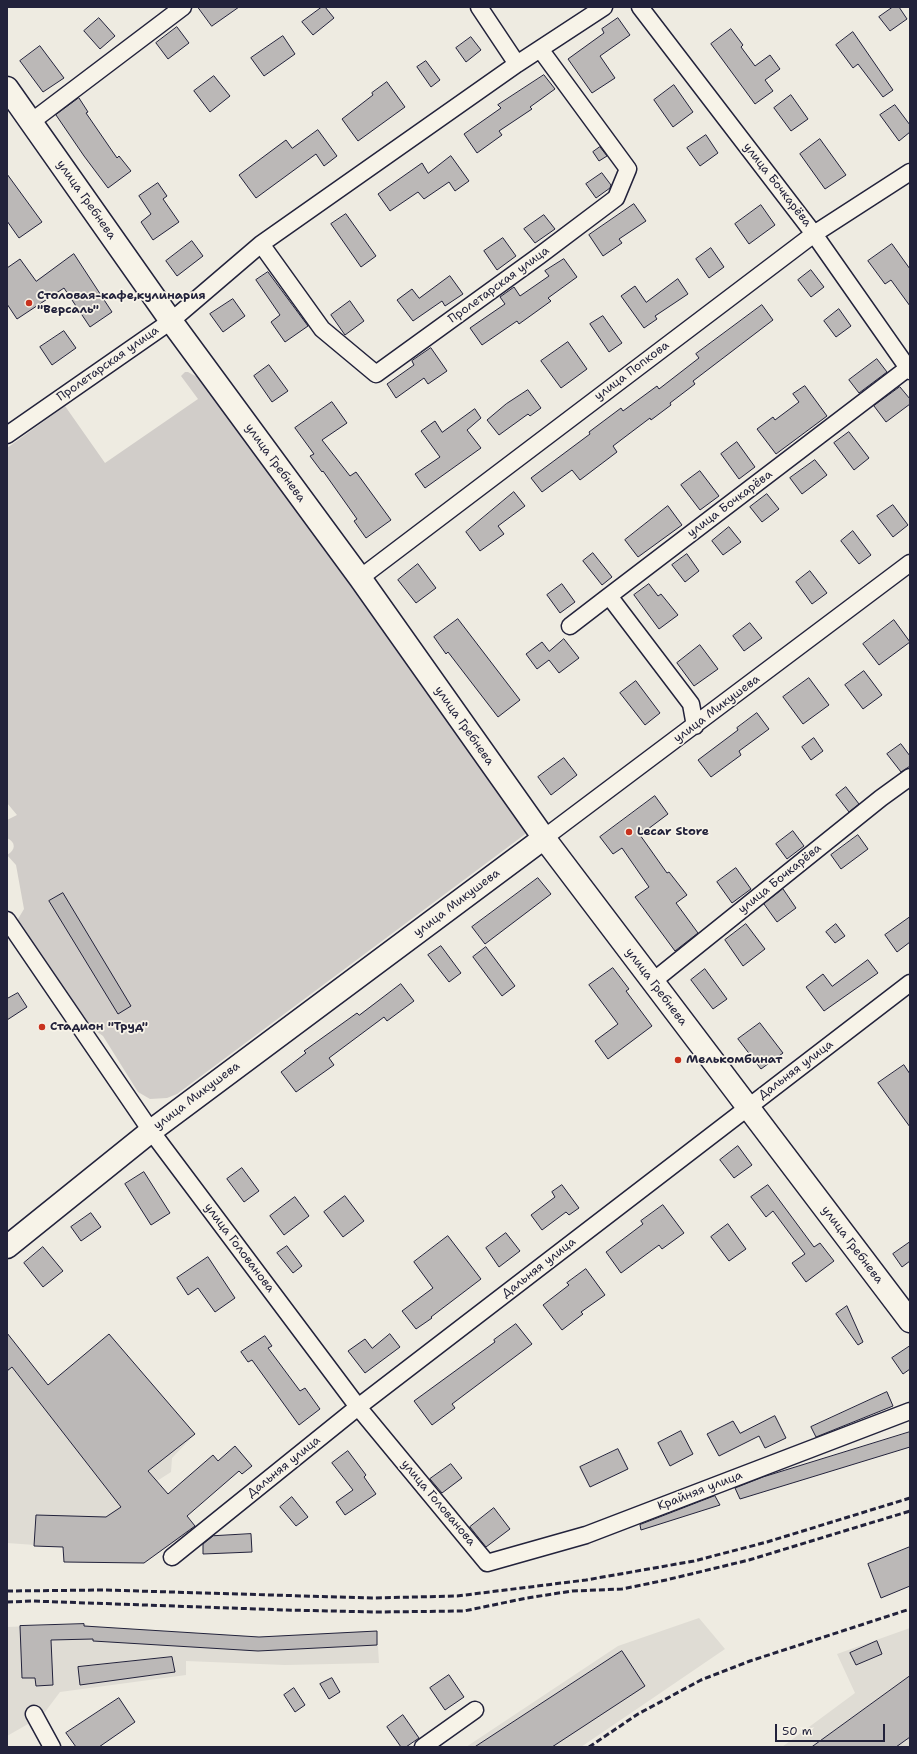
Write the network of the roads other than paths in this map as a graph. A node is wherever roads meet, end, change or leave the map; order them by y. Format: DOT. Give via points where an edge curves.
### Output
graph roads {
  1 [pos="183,7"];
  2 [pos="479,7"];
  3 [pos="604,7"];
  4 [pos="640,7"];
  5 [pos="540,49"];
  6 [pos="517,64"];
  7 [pos="7,88"];
  8 [pos="31,122"];
  9 [pos="910,172"];
  10 [pos="814,234"];
  11 [pos="261,244"];
  12 [pos="171,321"];
  13 [pos="909,370"];
  14 [pos="7,435"];
  15 [pos="910,563"];
  16 [pos="360,578"];
  17 [pos="609,596"];
  18 [pos="570,626"];
  19 [pos="695,726"];
  20 [pos="910,777"];
  21 [pos="544,838"];
  22 [pos="7,920"];
  23 [pos="652,982"];
  24 [pos="910,983"];
  25 [pos="747,1107"];
  26 [pos="151,1131"];
  27 [pos="7,1247"];
  28 [pos="910,1321"];
  29 [pos="358,1407"];
  30 [pos="910,1411"];
  31 [pos="172,1557"];
  32 [pos="487,1563"];
  33 [pos="475,1710"];
  34 [pos="34,1714"];
  35 [pos="52,1747"];
  36 [pos="423,1747"];
  1 -- 8 [label="street"];
  2 -- 6 [label="street"];
  3 -- 5 [label="street, Пролетарская улица"];
  4 -- 10 [label="street, улица Бочкарёва"];
  5 -- 6 [label="street, Пролетарская улица"];
  5 -- 11 [label="street, Пролетарская улица" via="628,169 616,198 376,374 322,328"];
  6 -- 11 [label="street, Пролетарская улица"];
  7 -- 8 [label="street, улица Гребнева"];
  8 -- 12 [label="street, улица Гребнева"];
  9 -- 10 [label="street, улица Попкова"];
  10 -- 13 [label="street, улица Бочкарёва"];
  10 -- 16 [label="street, улица Попкова"];
  11 -- 12 [label="street, Пролетарская улица"];
  12 -- 14 [label="street, Пролетарская улица"];
  12 -- 16 [label="street, улица Гребнева"];
  13 -- 17 [label="street, улица Бочкарёва"];
  15 -- 19 [label="street, улица Микушева"];
  16 -- 21 [label="street, улица Гребнева"];
  17 -- 18 [label="street, улица Бочкарёва"];
  17 -- 19 [label="street" via="691,704"];
  19 -- 21 [label="street, улица Микушева"];
  20 -- 23 [label="street, улица Бочкарёва"];
  21 -- 23 [label="street, улица Гребнева"];
  21 -- 26 [label="street, улица Микушева"];
  22 -- 26 [label="street, улица Голованова"];
  23 -- 25 [label="street, улица Гребнева"];
  24 -- 25 [label="street, Дальняя улица"];
  25 -- 28 [label="street, улица Гребнева"];
  25 -- 29 [label="street, Дальняя улица"];
  26 -- 27 [label="street, улица Микушева"];
  26 -- 29 [label="street, улица Голованова"];
  29 -- 31 [label="street, Дальняя улица"];
  29 -- 32 [label="street, улица Голованова"];
  30 -- 32 [label="street, Крайняя улица" via="586,1535"];
  33 -- 36 [label="street"];
  34 -- 35 [label="street"];
}
